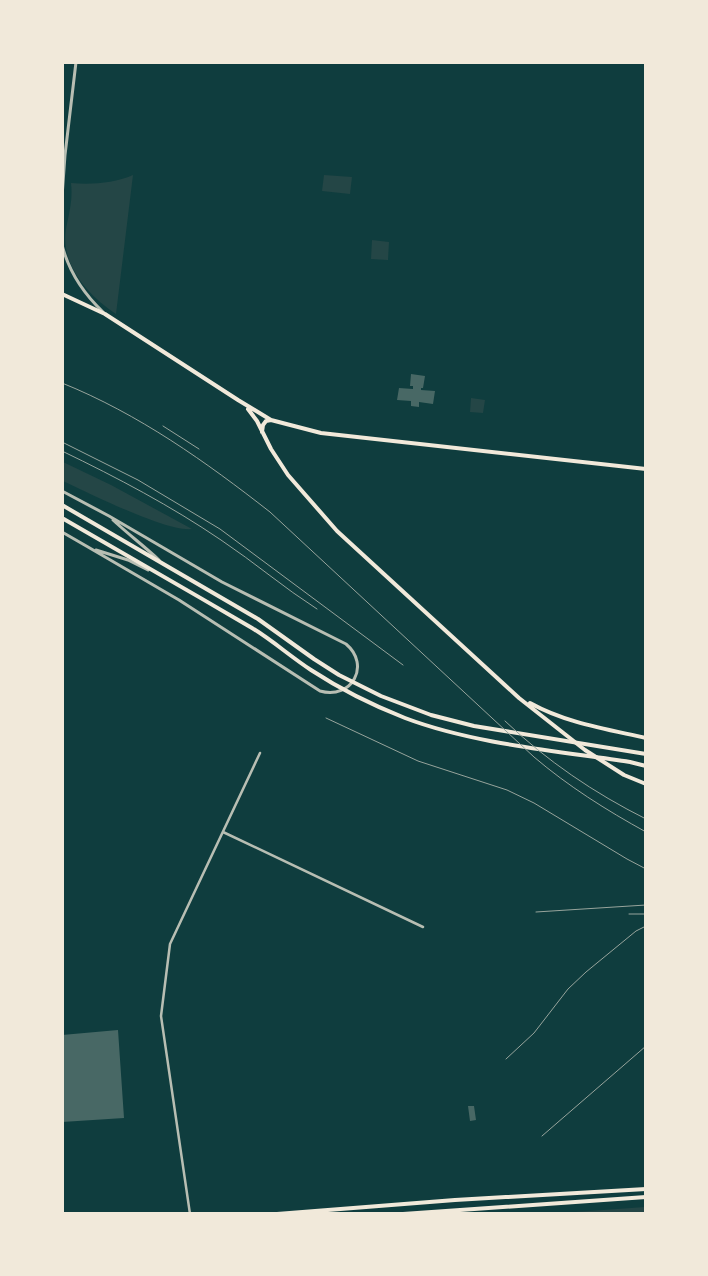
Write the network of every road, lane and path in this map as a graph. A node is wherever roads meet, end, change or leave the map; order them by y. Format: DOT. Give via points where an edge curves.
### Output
graph roads {
  1 [pos="76,62"];
  2 [pos="62,197"];
  3 [pos="62,245"];
  4 [pos="62,294"];
  5 [pos="105,314"];
  6 [pos="243,404"];
  7 [pos="260,414"];
  8 [pos="272,420"];
  9 [pos="262,432"];
  10 [pos="646,469"];
  11 [pos="62,491"];
  12 [pos="62,505"];
  13 [pos="109,516"];
  14 [pos="62,518"];
  15 [pos="62,532"];
  16 [pos="88,547"];
  17 [pos="159,561"];
  18 [pos="153,572"];
  19 [pos="519,698"];
  20 [pos="646,738"];
  21 [pos="260,753"];
  22 [pos="646,754"];
  23 [pos="646,766"];
  24 [pos="646,784"];
  25 [pos="223,832"];
  26 [pos="423,927"];
  27 [pos="646,1189"];
  28 [pos="646,1197"];
  29 [pos="190,1214"];
  30 [pos="277,1214"];
  31 [pos="403,1214"];
  1 -- 2 [label="street"];
  3 -- 5 [label="street" via="81,288"];
  4 -- 5 [label="main road"];
  5 -- 6 [label="main road"];
  6 -- 7 [label="main road"];
  6 -- 9 [label="main road"];
  7 -- 8 [label="main road"];
  7 -- 9 [label="main road"];
  8 -- 9 [label="main road" via="266,421"];
  8 -- 10 [label="main road" via="321,433"];
  9 -- 19 [label="main road" via="288,475 337,531"];
  11 -- 13 [label="street"];
  12 -- 17 [label="main road"];
  13 -- 16 [label="street" via="222,582 346,644 356,657 356,676 339,692 320,691 179,600"];
  13 -- 17 [label="street"];
  14 -- 18 [label="main road"];
  15 -- 16 [label="street"];
  16 -- 18 [label="street"];
  17 -- 22 [label="main road" via="258,619 339,675 381,696 431,715 474,726"];
  18 -- 23 [label="main road" via="254,630 357,697 406,718 523,746"];
  19 -- 20 [label="main road" via="564,718"];
  19 -- 24 [label="main road" via="585,750 624,775"];
  21 -- 25 [label="street"];
  25 -- 26 [label="street"];
  25 -- 29 [label="street" via="170,944 161,1016"];
  27 -- 30 [label="main road"];
  28 -- 31 [label="main road"];
}
